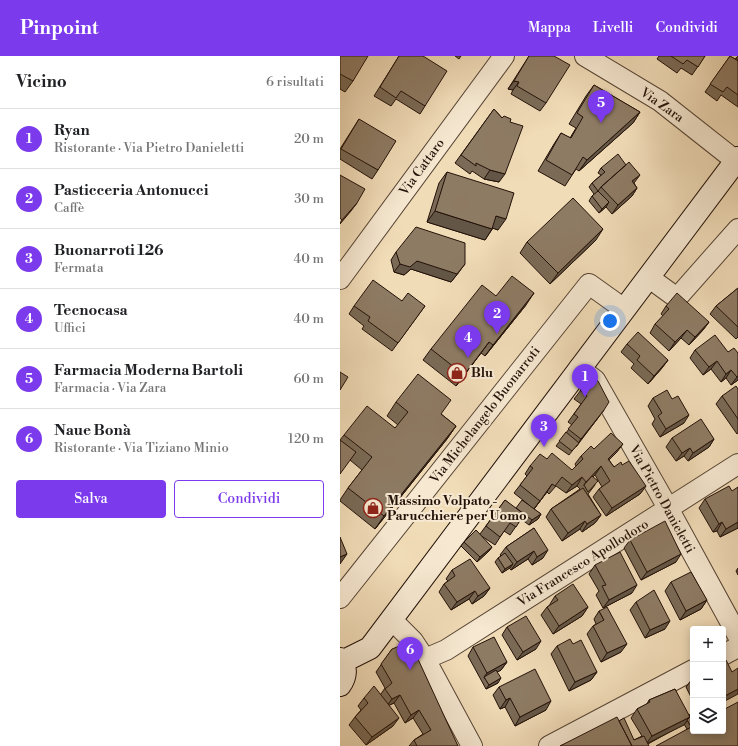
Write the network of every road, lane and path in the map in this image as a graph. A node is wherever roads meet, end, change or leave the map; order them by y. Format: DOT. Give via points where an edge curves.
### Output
graph roads {
  1 [pos="504,56"];
  2 [pos="585,56"];
  3 [pos="737,159"];
  4 [pos="738,229"];
  5 [pos="648,277"];
  6 [pos="340,278"];
  7 [pos="624,309"];
  8 [pos="579,368"];
  9 [pos="738,464"];
  10 [pos="668,508"];
  11 [pos="340,598"];
  12 [pos="392,619"];
  13 [pos="738,636"];
  14 [pos="738,647"];
  15 [pos="726,653"];
  16 [pos="425,659"];
  17 [pos="341,660"];
  18 [pos="690,672"];
  19 [pos="340,685"];
  20 [pos="472,746"];
  21 [pos="549,746"];
  1 -- 6 [label="street, Via Cattaro"];
  2 -- 3 [label="street, Via Zara" via="660,101"];
  3 -- 5 [label="street"];
  4 -- 5 [label="street" via="677,298"];
  5 -- 7 [label="street"];
  7 -- 8 [label="street"];
  7 -- 11 [label="street, Via Michelangelo Buonarroti" via="589,284"];
  8 -- 10 [label="street, Via Pietro Danieletti" via="595,380"];
  8 -- 12 [label="street"];
  9 -- 10 [label="street, Via Francesco Apollodoro"];
  10 -- 13 [label="street, Via Pietro Danieletti"];
  10 -- 16 [label="street, Via Francesco Apollodoro" via="446,650"];
  12 -- 16 [label="street" via="413,641"];
  12 -- 17 [label="street" via="370,648"];
  14 -- 15 [label="street"];
  16 -- 20 [label="street"];
  17 -- 19 [label="street" via="345,676"];
  18 -- 21 [label="street"];
}
